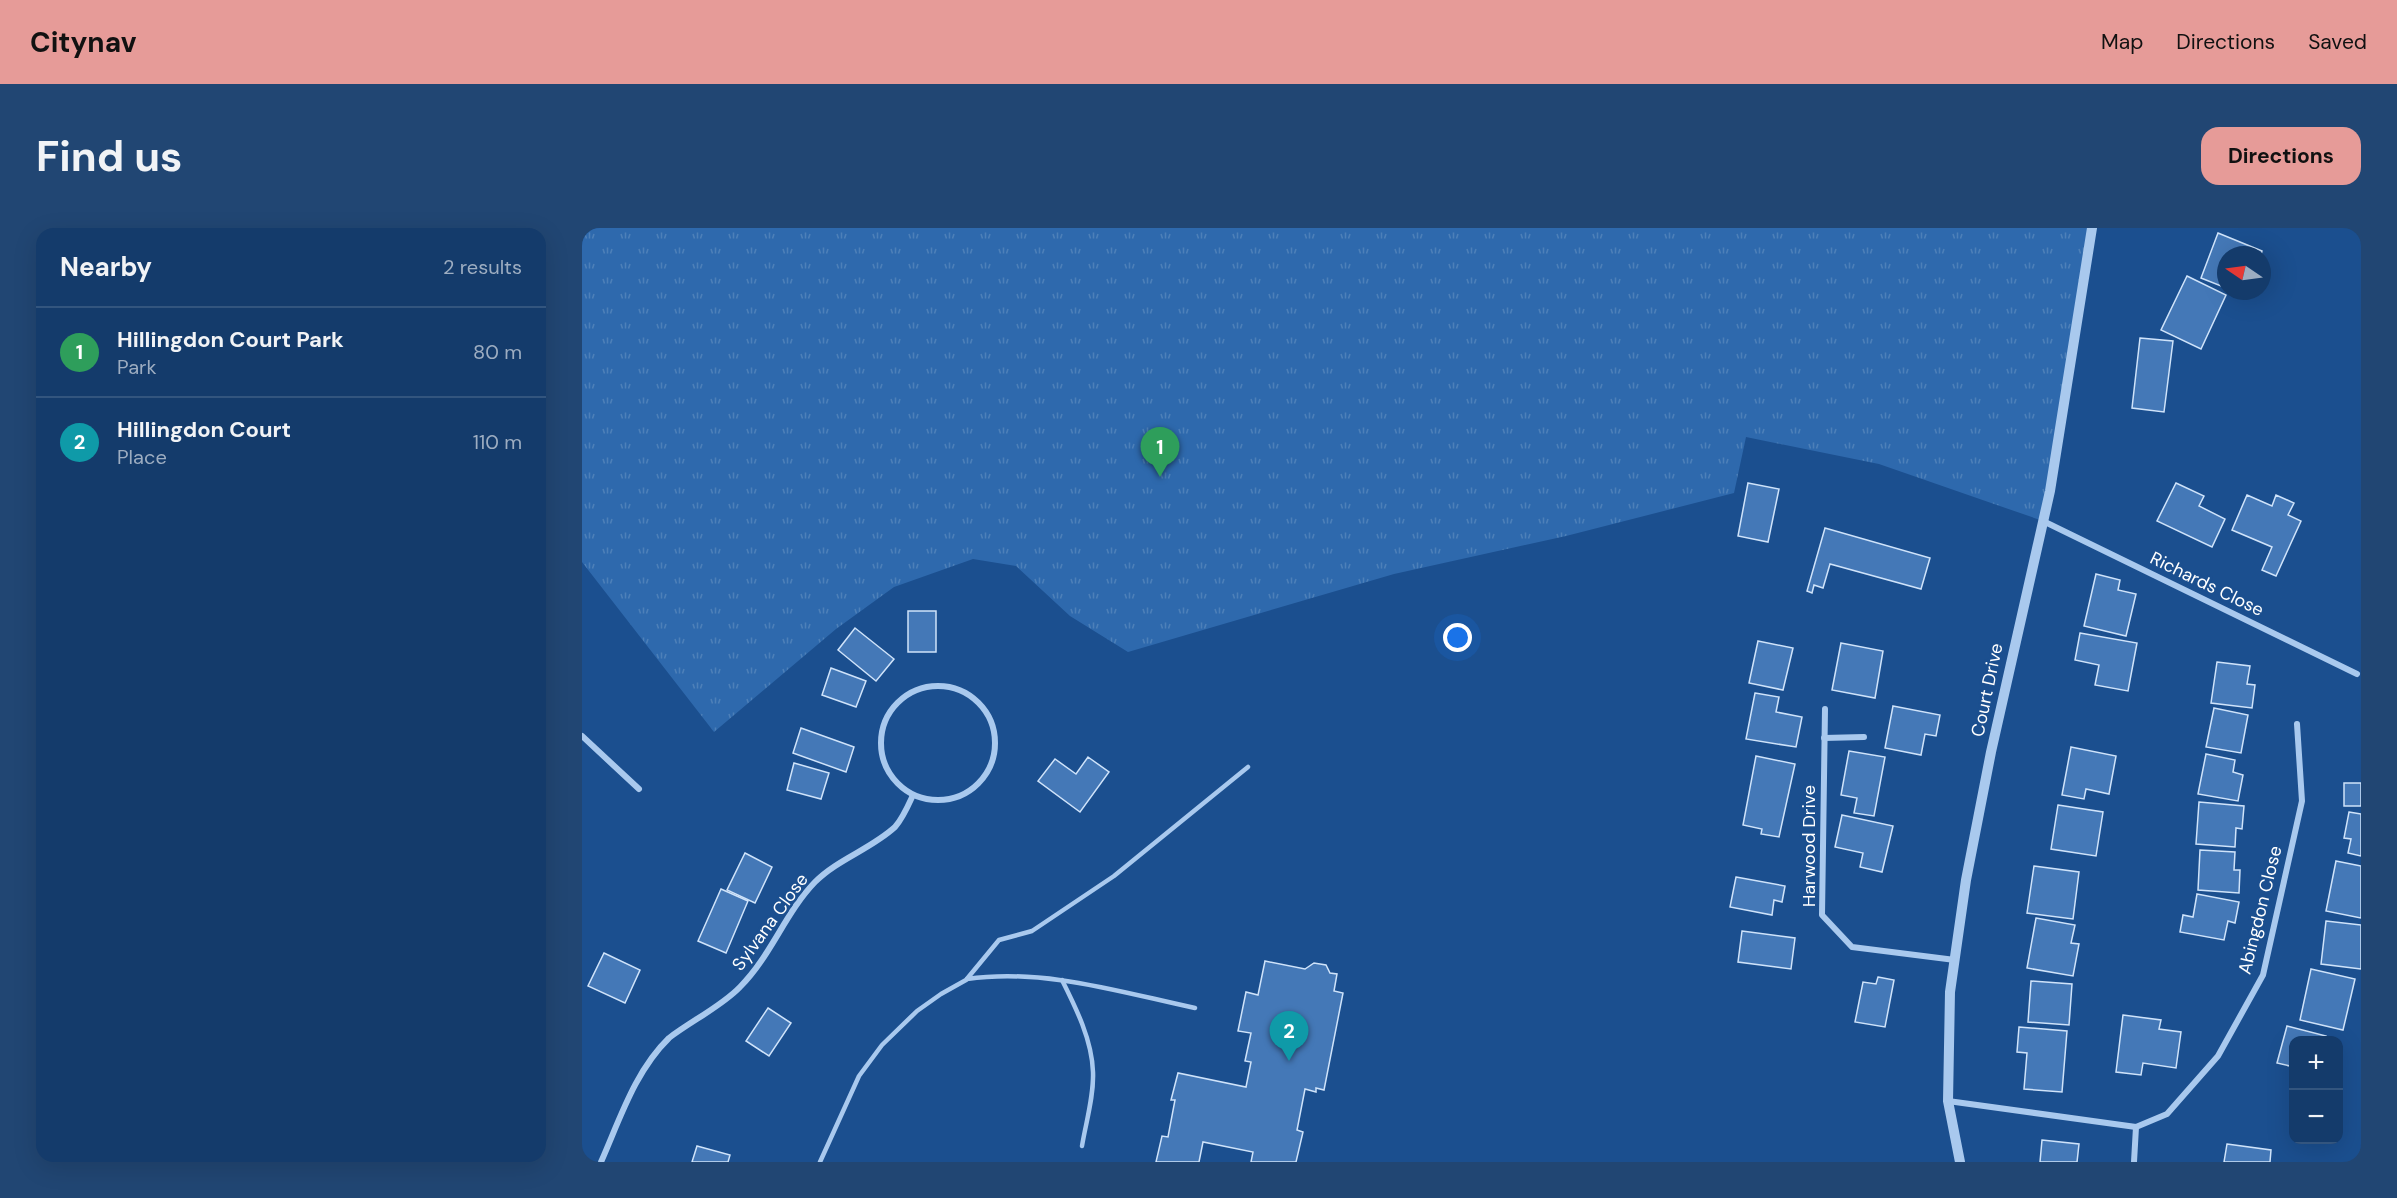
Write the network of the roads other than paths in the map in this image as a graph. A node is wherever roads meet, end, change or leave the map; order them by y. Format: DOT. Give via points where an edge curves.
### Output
graph roads {
  1 [pos="2092,228"];
  2 [pos="2043,521"];
  3 [pos="2357,674"];
  4 [pos="1825,709"];
  5 [pos="2297,724"];
  6 [pos="582,736"];
  7 [pos="1864,736"];
  8 [pos="1824,738"];
  9 [pos="1248,767"];
  10 [pos="639,789"];
  11 [pos="913,795"];
  12 [pos="1955,960"];
  13 [pos="966,980"];
  14 [pos="1062,980"];
  15 [pos="1195,1008"];
  16 [pos="1948,1101"];
  17 [pos="2136,1127"];
  18 [pos="1082,1146"];
  19 [pos="601,1162"];
  20 [pos="820,1162"];
  21 [pos="1960,1162"];
  22 [pos="2134,1162"];
  1 -- 2 [label="street, Court Drive"];
  2 -- 3 [label="street, Richards Close"];
  2 -- 12 [label="street, Court Drive" via="1991,752"];
  4 -- 8 [label="street, Harwood Drive"];
  5 -- 17 [label="street, Abingdon Close" via="2302,801 2263,975 2218,1056 2167,1114"];
  6 -- 10 [label="street"];
  7 -- 8 [label="street"];
  8 -- 12 [label="street, Harwood Drive" via="1822,915 1852,947"];
  9 -- 13 [label="lane" via="1114,876 1032,931 999,940"];
  11 -- 11 [label="street" via="886,768 881,742 886,720 899,702 915,690 938,686 963,691 982,707 993,726 995,746 990,766 975,787 961,796 937,801"];
  11 -- 19 [label="street, Sylvana Close" via="896,826 814,884 740,987 656,1051 639,1078"];
  12 -- 16 [label="street, Court Drive" via="1950,992"];
  13 -- 14 [label="lane" via="1015,976"];
  13 -- 20 [label="lane" via="917,1011 882,1045 859,1076"];
  14 -- 15 [label="lane"];
  14 -- 18 [label="lane" via="1080,1019 1091,1057 1093,1080"];
  16 -- 17 [label="street"];
  16 -- 21 [label="street, Court Drive"];
  17 -- 22 [label="street"];
}
